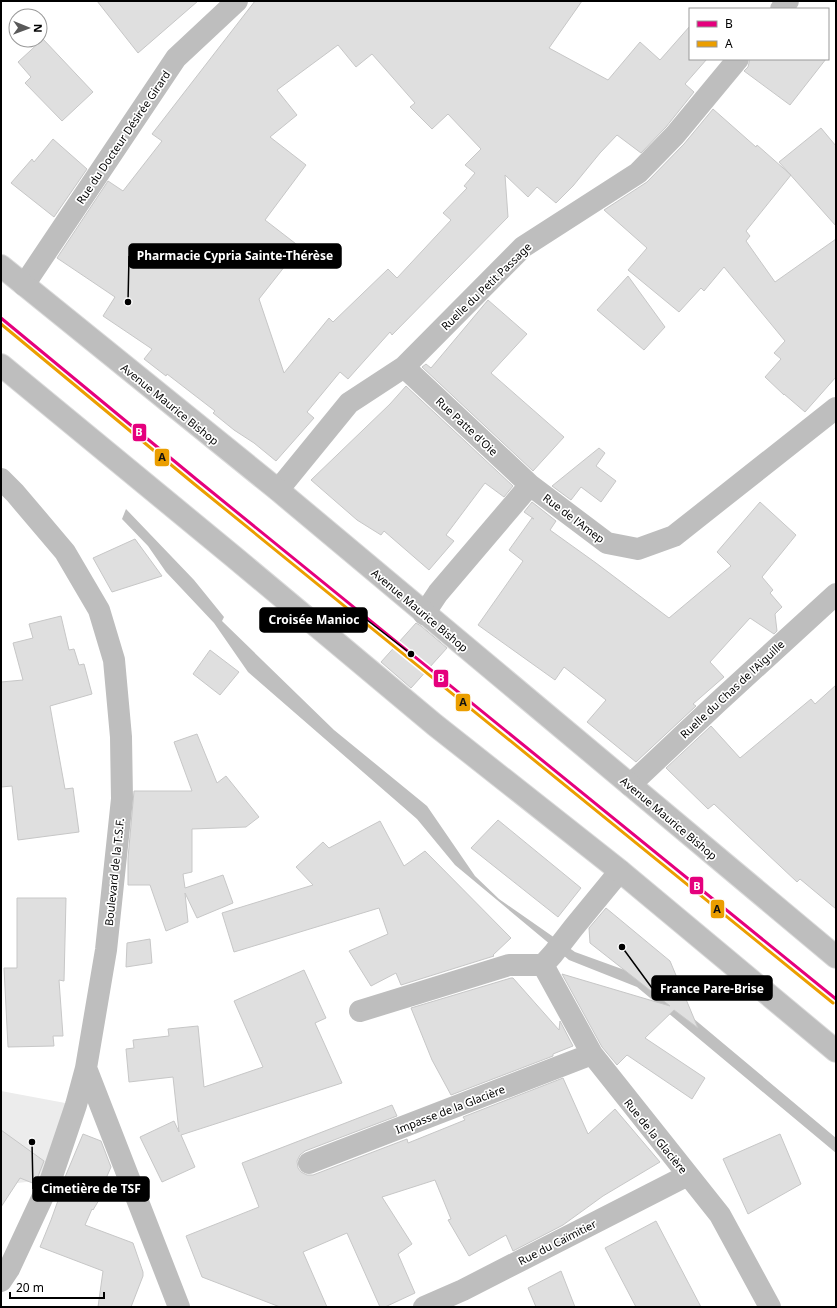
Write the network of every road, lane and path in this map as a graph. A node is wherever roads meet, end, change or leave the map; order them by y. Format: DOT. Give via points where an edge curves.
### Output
graph roads {
  1 [pos="236,1"];
  2 [pos="737,60"];
  3 [pos="1,266"];
  4 [pos="24,285"];
  5 [pos="1,365"];
  6 [pos="404,367"];
  7 [pos="836,408"];
  8 [pos="1,479"];
  9 [pos="530,485"];
  10 [pos="278,490"];
  11 [pos="836,594"];
  12 [pos="424,614"];
  13 [pos="630,785"];
  14 [pos="620,871"];
  15 [pos="836,958"];
  16 [pos="548,959"];
  17 [pos="360,1011"];
  18 [pos="836,1050"];
  19 [pos="592,1054"];
  20 [pos="86,1068"];
  21 [pos="309,1163"];
  22 [pos="688,1175"];
  23 [pos="1,1281"];
  24 [pos="179,1307"];
  25 [pos="424,1307"];
  26 [pos="770,1307"];
  1 -- 4 [label="street, Rue du Docteur Désirée Girard" via="176,58"];
  2 -- 6 [label="street, Ruelle du Petit Passage" via="675,135 638,173 523,247"];
  3 -- 4 [label="street, Avenue Maurice Bishop"];
  4 -- 10 [label="street, Avenue Maurice Bishop"];
  5 -- 14 [label="street" via="435,725"];
  6 -- 9 [label="street, Rue Patte d'Oie"];
  6 -- 10 [label="street, Ruelle du Petit Passage" via="349,403"];
  7 -- 9 [label="street, Rue de l'Amep" via="674,536 638,549 607,543"];
  8 -- 20 [label="street, Boulevard de la T.S.F." via="65,552 99,610 114,660 121,737 122,798 106,950"];
  9 -- 12 [label="street" via="438,593"];
  10 -- 12 [label="street, Avenue Maurice Bishop"];
  11 -- 13 [label="street, Ruelle du Chas de l'Aiguille"];
  12 -- 13 [label="street, Avenue Maurice Bishop"];
  13 -- 15 [label="street, Avenue Maurice Bishop"];
  14 -- 16 [label="street"];
  14 -- 18 [label="street"];
  16 -- 17 [label="street" via="509,964"];
  16 -- 19 [label="street, Rue de la Glacière"];
  19 -- 21 [label="street, Impasse de la Glacière"];
  19 -- 22 [label="street, Rue de la Glacière"];
  20 -- 23 [label="street, Boulevard de la T.S.F." via="51,1179"];
  20 -- 24 [label="street"];
  22 -- 25 [label="street, Rue du Caïmitier" via="463,1290"];
  22 -- 26 [label="street, Rue de la Glacière" via="720,1215"];
}
